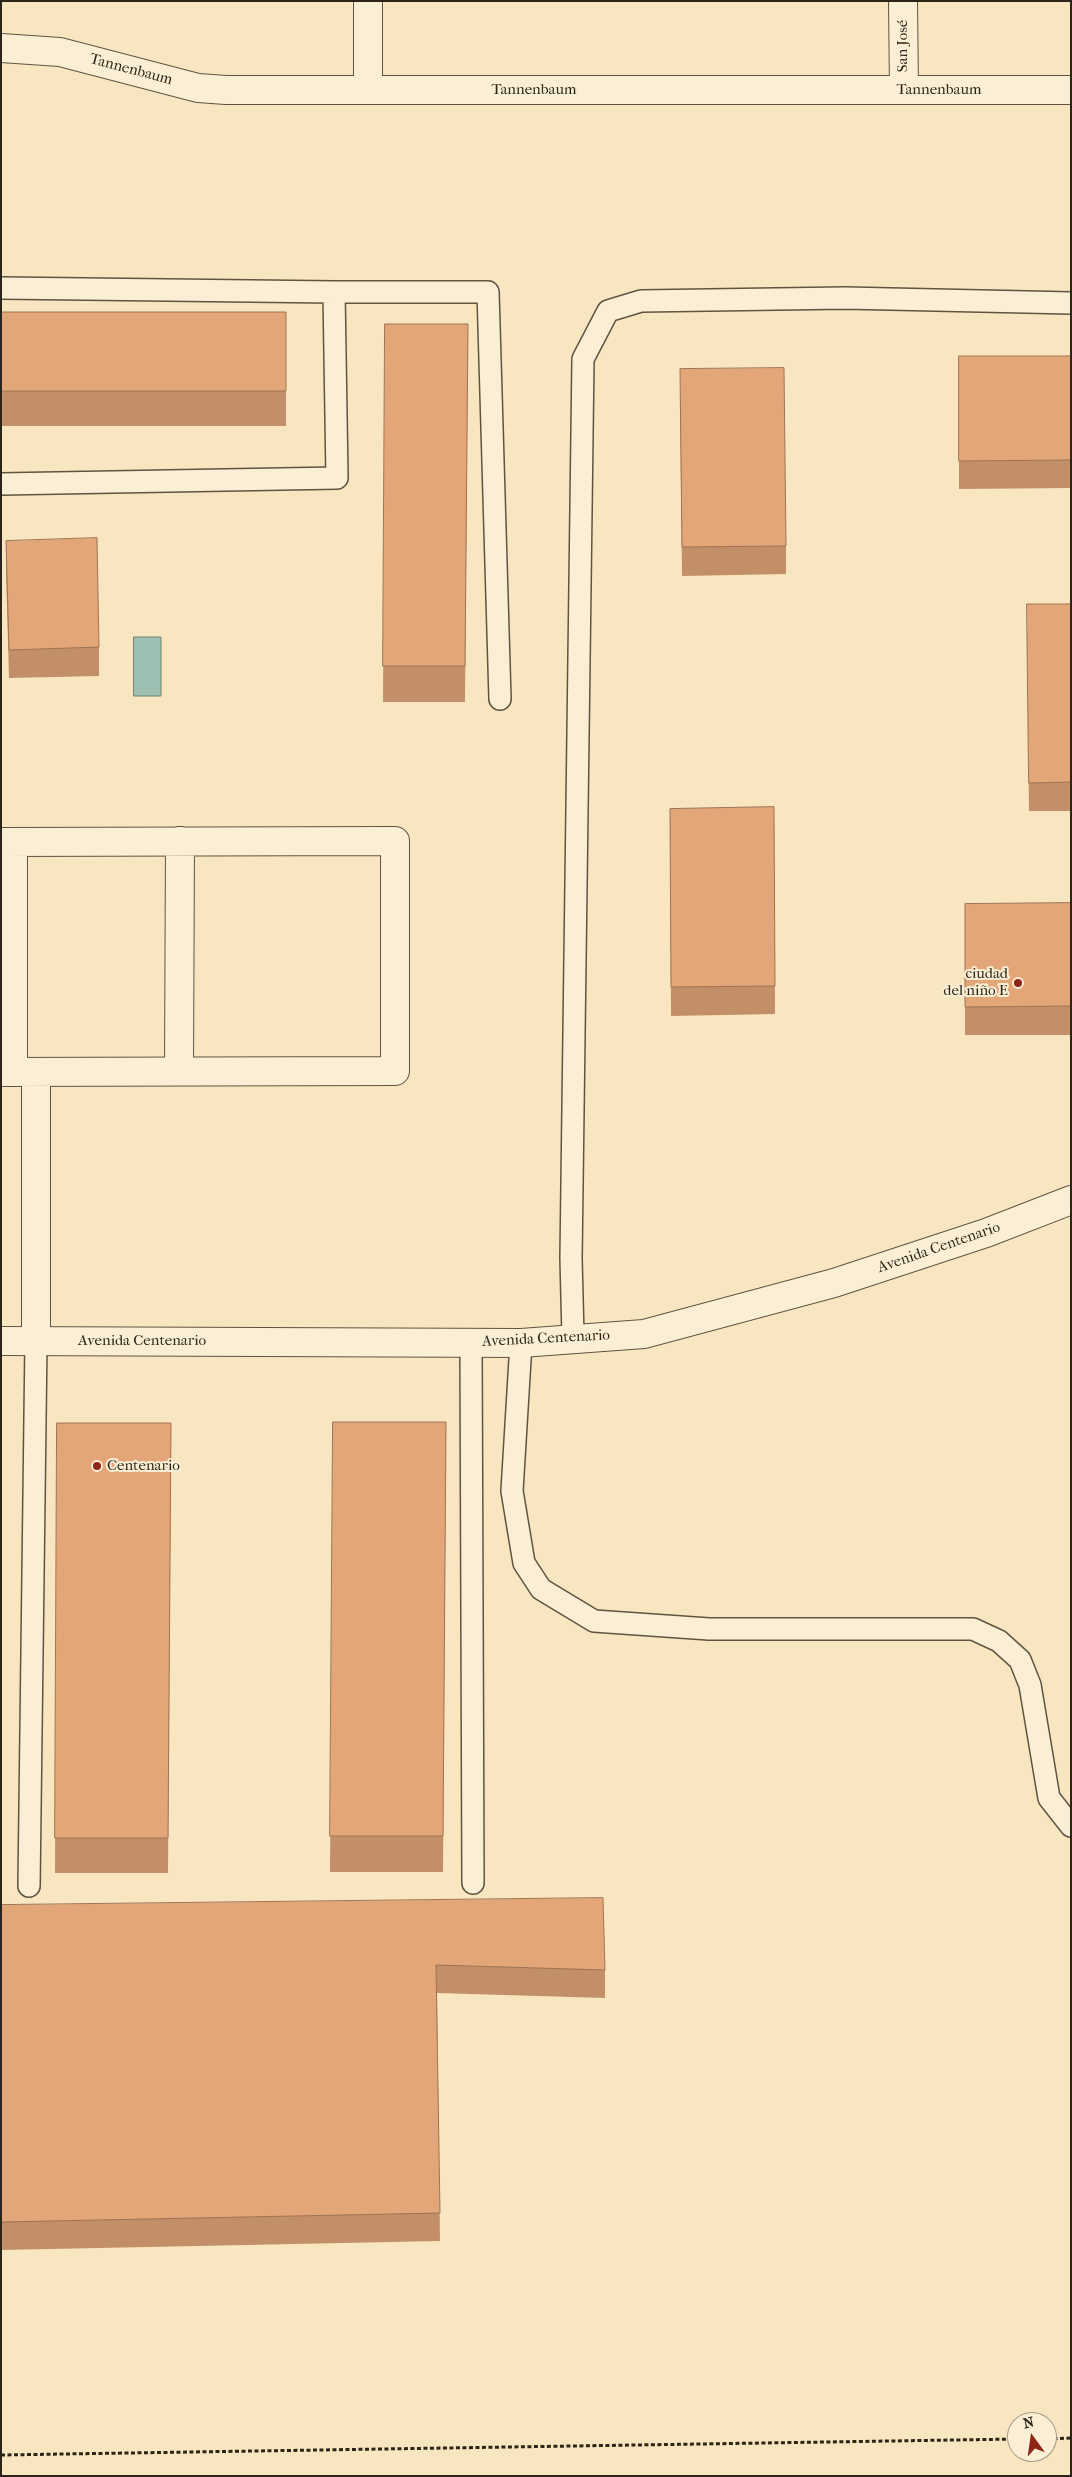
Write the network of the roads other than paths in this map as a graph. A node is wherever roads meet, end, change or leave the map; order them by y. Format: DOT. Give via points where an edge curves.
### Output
graph roads {
  1 [pos="368,1"];
  2 [pos="903,1"];
  3 [pos="1,48"];
  4 [pos="368,90"];
  5 [pos="904,90"];
  6 [pos="1071,90"];
  7 [pos="1,288"];
  8 [pos="334,292"];
  9 [pos="1071,303"];
  10 [pos="1,484"];
  11 [pos="500,699"];
  12 [pos="180,841"];
  13 [pos="7,842"];
  14 [pos="179,1071"];
  15 [pos="17,1072"];
  16 [pos="1071,1200"];
  17 [pos="573,1337"];
  18 [pos="1,1341"];
  19 [pos="36,1341"];
  20 [pos="471,1343"];
  21 [pos="521,1343"];
  22 [pos="1071,1826"];
  23 [pos="473,1884"];
  24 [pos="29,1886"];
  1 -- 4 [label="street"];
  2 -- 5 [label="street, San José"];
  3 -- 4 [label="street, Tannenbaum" via="60,52 198,88"];
  4 -- 5 [label="street, Tannenbaum"];
  5 -- 6 [label="street, Tannenbaum"];
  7 -- 8 [label="lane"];
  8 -- 10 [label="lane" via="338,478"];
  8 -- 11 [label="lane" via="488,292"];
  9 -- 17 [label="lane" via="845,298 641,301 608,311 583,359 570,1258"];
  12 -- 13 [label="street"];
  12 -- 14 [label="street"];
  12 -- 14 [label="street" via="395,841 395,1071"];
  13 -- 15 [label="street"];
  14 -- 15 [label="street"];
  15 -- 19 [label="street"];
  16 -- 17 [label="street, Avenida Centenario" via="986,1233 834,1283 644,1334"];
  17 -- 21 [label="street, Avenida Centenario"];
  18 -- 19 [label="street, Avenida Centenario"];
  19 -- 20 [label="street, Avenida Centenario"];
  19 -- 24 [label="lane"];
  20 -- 21 [label="street, Avenida Centenario"];
  20 -- 23 [label="lane"];
  21 -- 22 [label="lane" via="512,1491 524,1563 541,1589 594,1621 709,1629 973,1629 999,1641 1020,1660 1030,1685 1049,1798"];
}
